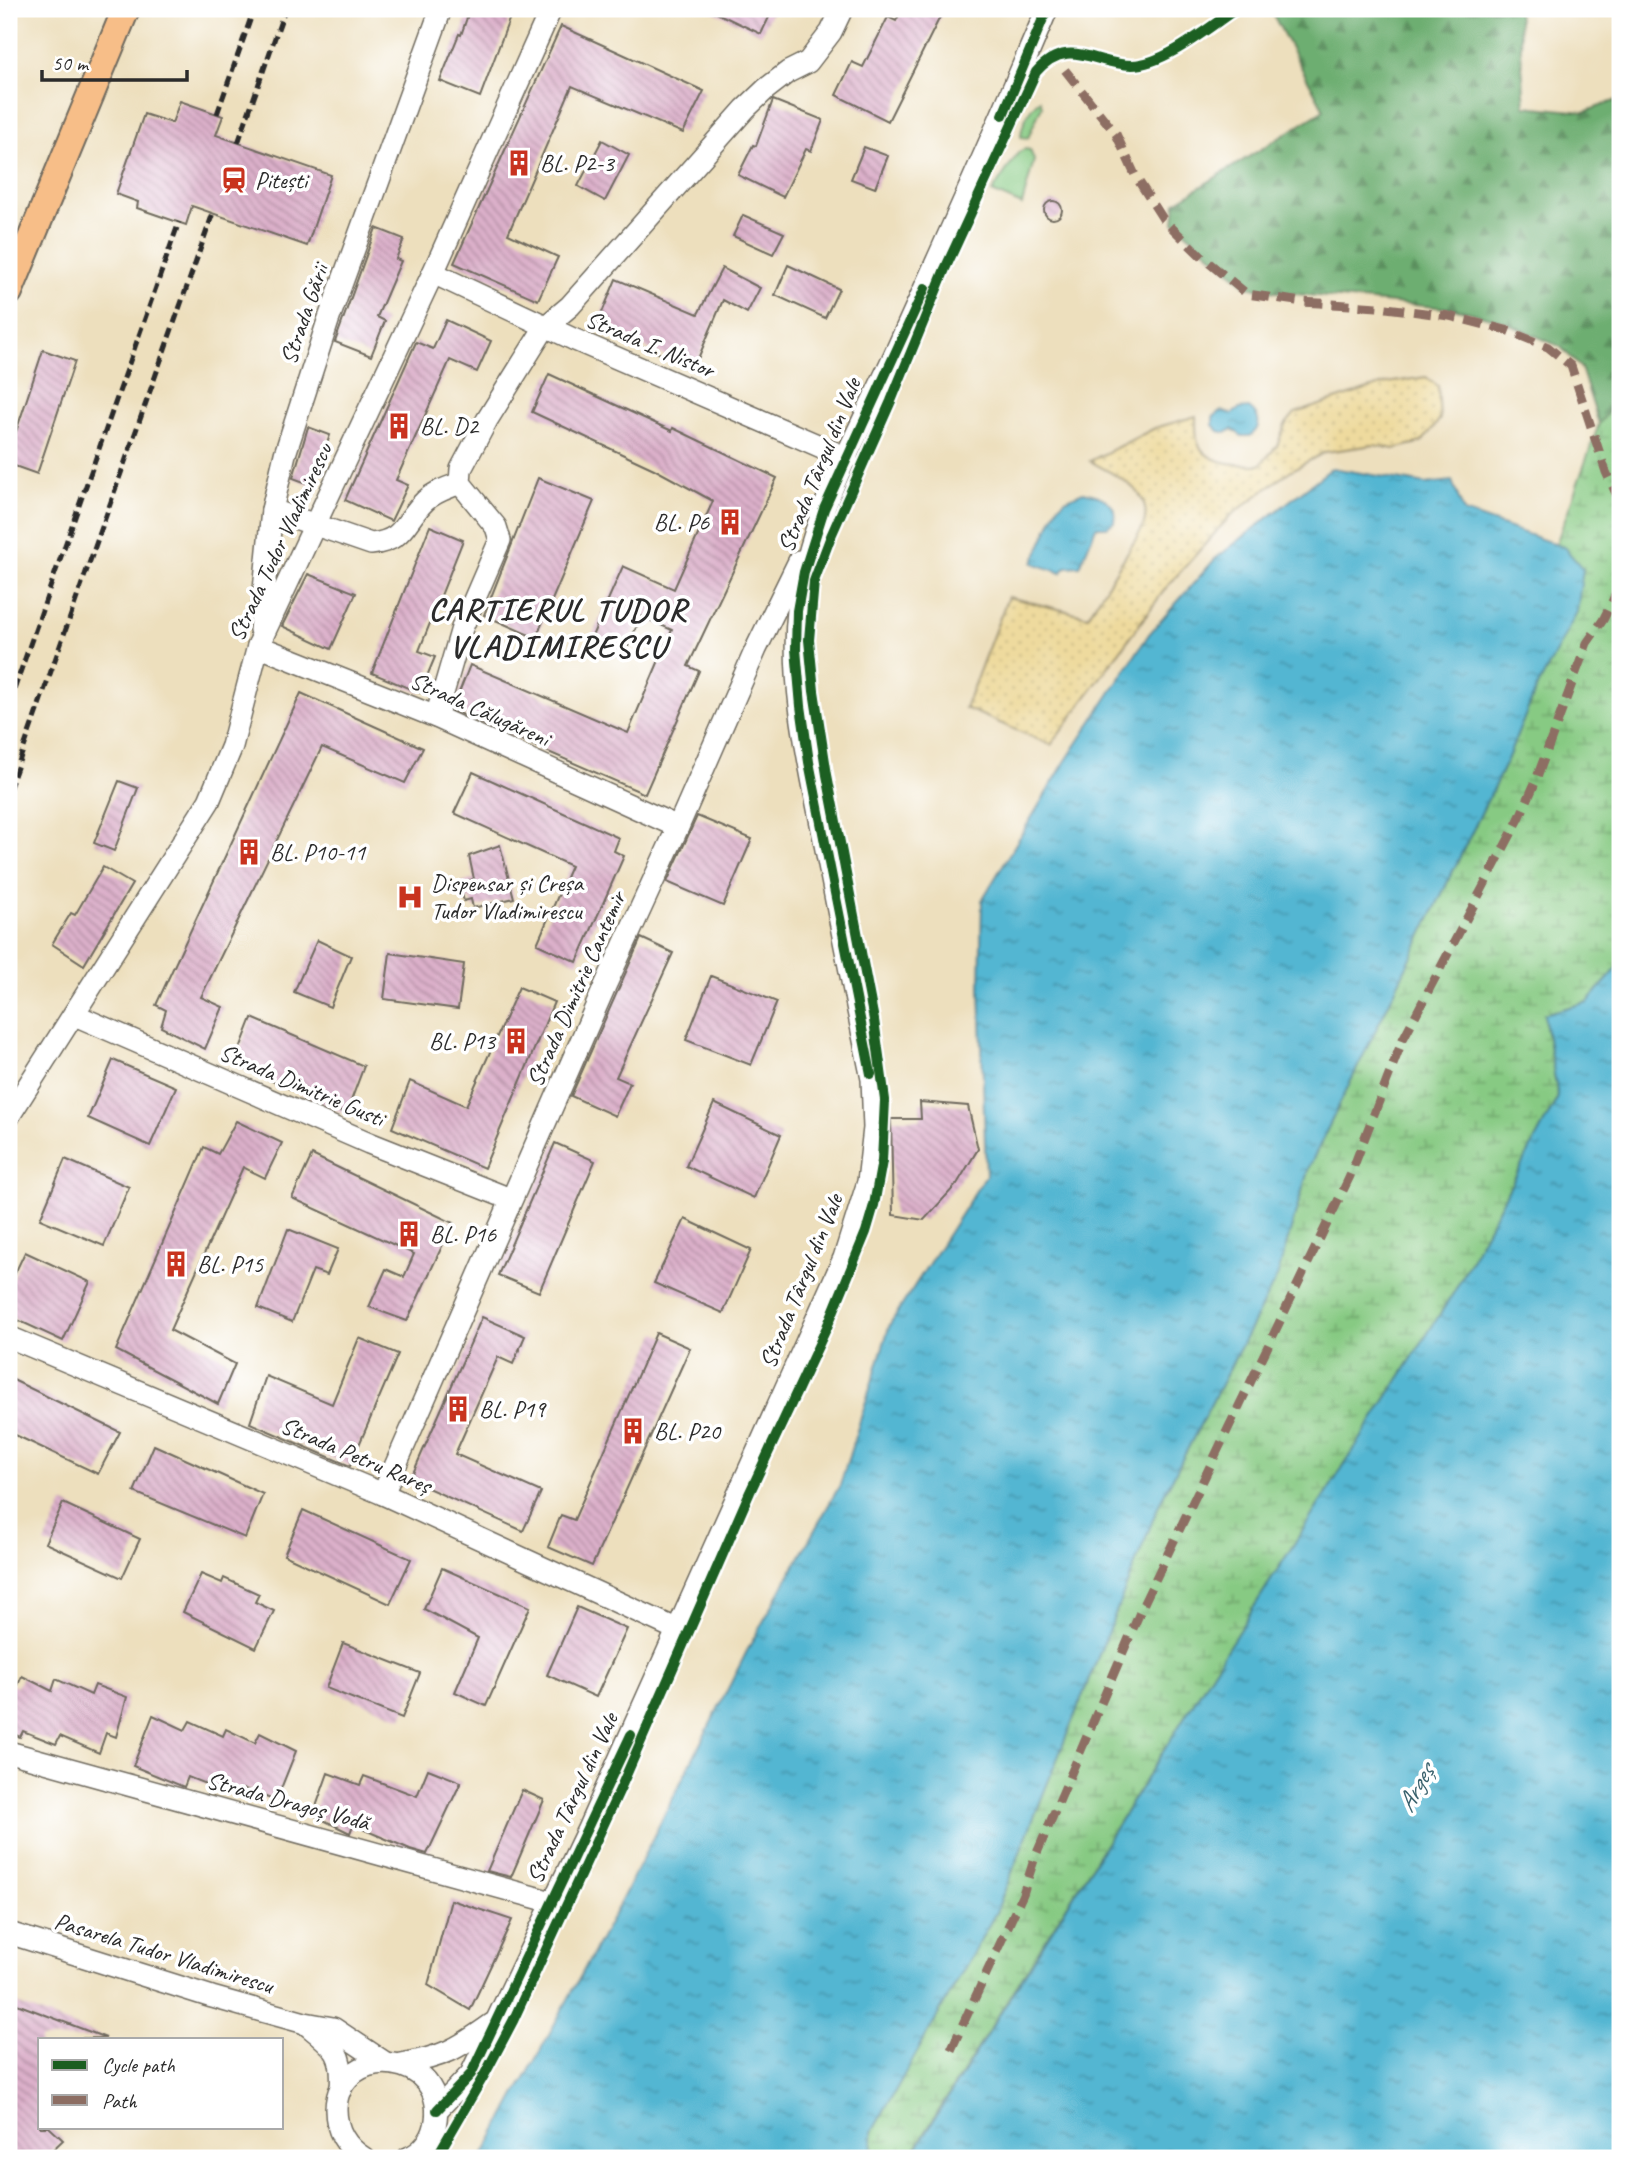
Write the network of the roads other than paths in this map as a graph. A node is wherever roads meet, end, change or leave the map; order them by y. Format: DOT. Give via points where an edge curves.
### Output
graph roads {
  1 [pos="126,9"];
  2 [pos="442,9"];
  3 [pos="551,9"];
  4 [pos="842,9"];
  5 [pos="1047,9"];
  6 [pos="433,273"];
  7 [pos="12,276"];
  8 [pos="545,327"];
  9 [pos="847,458"];
  10 [pos="460,483"];
  11 [pos="824,509"];
  12 [pos="272,510"];
  13 [pos="315,525"];
  14 [pos="258,646"];
  15 [pos="436,717"];
  16 [pos="678,827"];
  17 [pos="75,1014"];
  18 [pos="9,1116"];
  19 [pos="510,1199"];
  20 [pos="9,1337"];
  21 [pos="383,1494"];
  22 [pos="678,1630"];
  23 [pos="9,1752"];
  24 [pos="552,1902"];
  25 [pos="9,1933"];
  26 [pos="304,2023"];
  27 [pos="494,2023"];
  28 [pos="392,2063"];
  29 [pos="341,2089"];
  30 [pos="437,2110"];
  31 [pos="364,2158"];
  32 [pos="411,2158"];
  1 -- 7 [label="main road"];
  2 -- 12 [label="street, Strada Gării" via="328,321"];
  3 -- 6 [label="street, Strada Tudor Vladimirescu"];
  4 -- 8 [label="street" via="808,62 788,72 745,109 570,306"];
  5 -- 9 [label="street, Strada Târgul din Vale"];
  6 -- 8 [label="street, Strada I. Nistor"];
  6 -- 13 [label="street, Strada Tudor Vladimirescu"];
  8 -- 9 [label="street, Strada I. Nistor"];
  8 -- 10 [label="street" via="487,420 461,468"];
  9 -- 11 [label="street, Strada Târgul din Vale"];
  10 -- 13 [label="street" via="425,501 389,541 370,544"];
  10 -- 15 [label="street" via="496,527 500,540 462,628"];
  11 -- 16 [label="street, Strada Dimitrie Cantemir" via="755,649"];
  11 -- 22 [label="street, Strada Târgul din Vale" via="804,572 796,649 809,762 872,1079 869,1182 844,1258"];
  12 -- 13 [label="street"];
  12 -- 14 [label="street, Strada Gării"];
  13 -- 14 [label="street, Strada Tudor Vladimirescu"];
  14 -- 15 [label="street, Strada Călugăreni"];
  14 -- 17 [label="street, Strada Tudor Vladimirescu" via="232,746 209,801"];
  15 -- 16 [label="street, Strada Călugăreni"];
  16 -- 19 [label="street, Strada Dimitrie Cantemir"];
  17 -- 18 [label="street, Strada Tudor Vladimirescu"];
  17 -- 19 [label="street, Strada Dimitrie Gusti" via="356,1138"];
  19 -- 21 [label="street, Strada Dimitrie Cantemir"];
  20 -- 21 [label="street, Strada Petru Rareș"];
  21 -- 22 [label="street, Strada Petru Rareș"];
  22 -- 24 [label="street, Strada Târgul din Vale"];
  23 -- 24 [label="street, Strada Dragoș Vodă"];
  24 -- 27 [label="street, Strada Târgul din Vale"];
  25 -- 26 [label="street, Pasarela Tudor Vladimirescu"];
  26 -- 28 [label="street, Pasarela Tudor Vladimirescu" via="333,2028"];
  26 -- 29 [label="street, Pasarela Tudor Vladimirescu" via="337,2052 343,2068"];
  27 -- 28 [label="street, Strada Târgul din Vale" via="457,2049 429,2059"];
  27 -- 30 [label="street, Strada Târgul din Vale" via="471,2074"];
  28 -- 29 [label="street, Strada Târgul din Vale" via="367,2066"];
  28 -- 30 [label="street" via="417,2072 429,2085"];
  29 -- 31 [label="street" via="337,2123 343,2139"];
  30 -- 32 [label="street, Strada Târgul din Vale" via="434,2132"];
}
